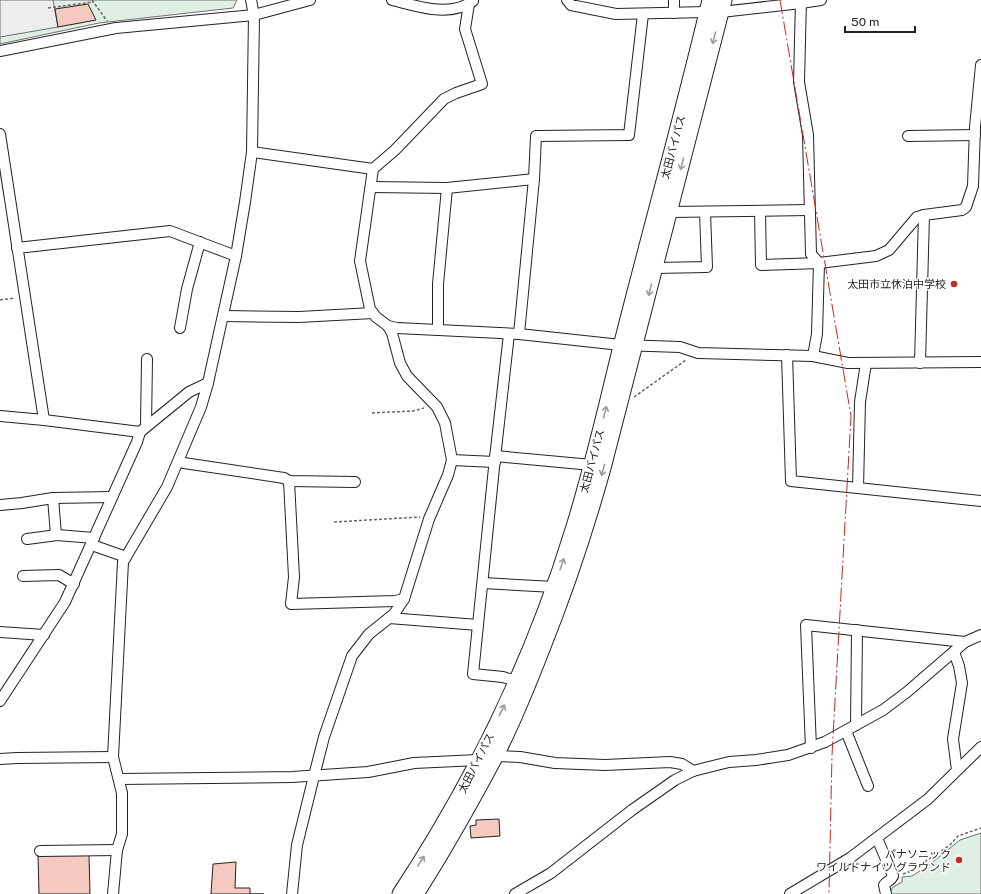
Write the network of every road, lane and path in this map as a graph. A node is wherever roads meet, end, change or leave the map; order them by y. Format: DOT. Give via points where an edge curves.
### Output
graph roads {
  1 [pos="251,0"];
  2 [pos="310,0"];
  3 [pos="392,0"];
  4 [pos="567,0"];
  5 [pos="674,0"];
  6 [pos="822,0"];
  7 [pos="92,1"];
  8 [pos="472,2"];
  9 [pos="801,2"];
  10 [pos="715,6"];
  11 [pos="48,8"];
  12 [pos="674,13"];
  13 [pos="643,14"];
  14 [pos="254,15"];
  15 [pos="109,24"];
  16 [pos="0,51"];
  17 [pos="981,65"];
  18 [pos="0,134"];
  19 [pos="908,136"];
  20 [pos="975,136"];
  21 [pos="252,152"];
  22 [pos="373,169"];
  23 [pos="534,179"];
  24 [pos="370,187"];
  25 [pos="447,188"];
  26 [pos="810,210"];
  27 [pos="760,211"];
  28 [pos="669,212"];
  29 [pos="705,212"];
  30 [pos="924,215"];
  31 [pos="200,242"];
  32 [pos="17,248"];
  33 [pos="236,256"];
  34 [pos="819,263"];
  35 [pos="655,268"];
  36 [pos="25,296"];
  37 [pos="0,300"];
  38 [pos="373,313"];
  39 [pos="223,316"];
  40 [pos="388,326"];
  41 [pos="180,328"];
  42 [pos="438,330"];
  43 [pos="514,334"];
  44 [pos="628,345"];
  45 [pos="697,352"];
  46 [pos="787,355"];
  47 [pos="813,356"];
  48 [pos="147,359"];
  49 [pos="981,362"];
  50 [pos="866,363"];
  51 [pos="920,363"];
  52 [pos="208,383"];
  53 [pos="623,394"];
  54 [pos="435,406"];
  55 [pos="372,413"];
  56 [pos="0,416"];
  57 [pos="44,420"];
  58 [pos="143,429"];
  59 [pos="495,459"];
  60 [pos="179,460"];
  61 [pos="452,460"];
  62 [pos="592,465"];
  63 [pos="289,481"];
  64 [pos="355,482"];
  65 [pos="858,488"];
  66 [pos="112,497"];
  67 [pos="53,498"];
  68 [pos="981,501"];
  69 [pos="0,505"];
  70 [pos="430,517"];
  71 [pos="334,522"];
  72 [pos="56,535"];
  73 [pos="27,539"];
  74 [pos="93,542"];
  75 [pos="126,557"];
  76 [pos="22,576"];
  77 [pos="482,583"];
  78 [pos="74,584"];
  79 [pos="554,587"];
  80 [pos="404,599"];
  81 [pos="388,618"];
  82 [pos="478,625"];
  83 [pos="857,630"];
  84 [pos="0,632"];
  85 [pos="981,634"];
  86 [pos="44,635"];
  87 [pos="966,642"];
  88 [pos="954,652"];
  89 [pos="516,681"];
  90 [pos="0,701"];
  91 [pos="856,725"];
  92 [pos="846,730"];
  93 [pos="981,746"];
  94 [pos="812,748"];
  95 [pos="495,756"];
  96 [pos="113,757"];
  97 [pos="0,759"];
  98 [pos="478,760"];
  99 [pos="957,770"];
  100 [pos="693,771"];
  101 [pos="314,776"];
  102 [pos="119,779"];
  103 [pos="868,786"];
  104 [pos="981,828"];
  105 [pos="877,838"];
  106 [pos="117,850"];
  107 [pos="40,851"];
  108 [pos="893,876"];
  109 [pos="113,894"];
  110 [pos="292,894"];
  111 [pos="400,894"];
  112 [pos="416,894"];
  113 [pos="516,894"];
  114 [pos="790,894"];
  115 [pos="886,894"];
  1 -- 14 [label="street"];
  2 -- 14 [label="street"];
  3 -- 8 [label="street" via="439,10 459,8"];
  4 -- 13 [label="street" via="571,5 616,14"];
  5 -- 12 [label="street"];
  6 -- 9 [label="street"];
  7 -- 11 [label="path"];
  7 -- 15 [label="path"];
  8 -- 22 [label="street" via="465,29 482,84 444,99"];
  9 -- 10 [label="street"];
  9 -- 26 [label="street" via="799,82 808,135"];
  10 -- 12 [label="street"];
  10 -- 28 [label="highway, 太田バイパス, one-way"];
  10 -- 44 [label="highway, 太田バイパス"];
  12 -- 13 [label="street"];
  13 -- 23 [label="street" via="629,135 536,136"];
  14 -- 16 [label="street" via="128,27"];
  14 -- 21 [label="street"];
  17 -- 20 [label="street"];
  18 -- 32 [label="street"];
  19 -- 20 [label="street"];
  20 -- 30 [label="street" via="973,186 966,207 962,210"];
  21 -- 22 [label="street"];
  21 -- 33 [label="street"];
  22 -- 24 [label="street"];
  23 -- 25 [label="street"];
  23 -- 43 [label="street"];
  24 -- 25 [label="street"];
  24 -- 38 [label="street" via="360,261"];
  25 -- 42 [label="street" via="438,284"];
  26 -- 27 [label="street"];
  26 -- 34 [label="street" via="810,254"];
  27 -- 29 [label="street"];
  27 -- 34 [label="street" via="761,265"];
  28 -- 29 [label="street"];
  28 -- 35 [label="highway, 太田バイパス"];
  29 -- 35 [label="street" via="707,267"];
  30 -- 34 [label="street" via="917,217 889,250 876,256"];
  30 -- 51 [label="street"];
  31 -- 32 [label="street" via="170,231"];
  31 -- 33 [label="street"];
  31 -- 41 [label="street" via="187,289"];
  32 -- 36 [label="street"];
  33 -- 39 [label="street"];
  34 -- 47 [label="street" via="817,334"];
  35 -- 44 [label="highway, 太田バイパス, one-way"];
  36 -- 37 [label="path"];
  36 -- 57 [label="street"];
  38 -- 39 [label="street" via="299,317"];
  38 -- 40 [label="street"];
  39 -- 52 [label="street"];
  40 -- 42 [label="street"];
  40 -- 54 [label="street" via="407,376"];
  42 -- 43 [label="street"];
  43 -- 44 [label="street"];
  43 -- 59 [label="street"];
  44 -- 45 [label="street" via="680,347"];
  44 -- 53 [label="highway, 太田バイパス"];
  62 -- 44 [label="highway, 太田バイパス, one-way"];
  45 -- 46 [label="street"];
  45 -- 53 [label="path" via="633,398"];
  46 -- 47 [label="street"];
  46 -- 65 [label="street" via="791,481"];
  47 -- 50 [label="street" via="848,363"];
  48 -- 58 [label="street"];
  49 -- 51 [label="street"];
  50 -- 51 [label="street"];
  50 -- 65 [label="street" via="860,402"];
  52 -- 58 [label="street" via="189,392"];
  52 -- 60 [label="street"];
  53 -- 95 [label="highway, 太田バイパス, one-way" via="587,526 565,591 528,685"];
  54 -- 55 [label="path" via="413,411"];
  54 -- 61 [label="street" via="445,423"];
  56 -- 57 [label="street"];
  57 -- 58 [label="street"];
  58 -- 66 [label="street"];
  59 -- 61 [label="street"];
  59 -- 62 [label="street"];
  59 -- 77 [label="street"];
  60 -- 63 [label="street" via="184,463 284,478"];
  60 -- 75 [label="street" via="167,487"];
  61 -- 70 [label="street"];
  79 -- 62 [label="highway, 太田バイパス, one-way"];
  63 -- 64 [label="street"];
  63 -- 80 [label="street" via="294,577 291,604"];
  65 -- 68 [label="street"];
  66 -- 67 [label="street"];
  66 -- 74 [label="street"];
  67 -- 69 [label="street"];
  67 -- 72 [label="street"];
  70 -- 71 [label="path"];
  70 -- 80 [label="street"];
  72 -- 73 [label="street"];
  72 -- 74 [label="street"];
  74 -- 75 [label="street"];
  74 -- 78 [label="street"];
  75 -- 96 [label="street" via="123,562"];
  76 -- 78 [label="street" via="59,575"];
  77 -- 79 [label="street"];
  77 -- 82 [label="street"];
  78 -- 86 [label="street"];
  79 -- 89 [label="highway, 太田バイパス"];
  80 -- 81 [label="street" via="394,614"];
  81 -- 82 [label="street"];
  81 -- 101 [label="street" via="369,634 352,656 324,737"];
  82 -- 89 [label="street" via="473,674"];
  83 -- 87 [label="street"];
  83 -- 91 [label="street"];
  83 -- 94 [label="street" via="806,625"];
  84 -- 86 [label="street"];
  85 -- 87 [label="street"];
  86 -- 90 [label="street"];
  87 -- 88 [label="street"];
  88 -- 91 [label="street" via="883,710"];
  88 -- 99 [label="street" via="962,683 953,739"];
  98 -- 89 [label="highway, 太田バイパス, one-way"];
  91 -- 92 [label="street"];
  92 -- 94 [label="street"];
  92 -- 103 [label="street"];
  93 -- 99 [label="street"];
  94 -- 100 [label="street" via="788,755 729,762"];
  95 -- 98 [label="street"];
  95 -- 100 [label="street" via="556,763 605,765 670,762 682,764"];
  95 -- 112 [label="highway, 太田バイパス"];
  96 -- 97 [label="street"];
  96 -- 102 [label="street"];
  98 -- 101 [label="street" via="414,763 368,772"];
  111 -- 98 [label="highway, 太田バイパス, one-way" via="428,851"];
  99 -- 105 [label="street" via="928,799"];
  100 -- 113 [label="street" via="675,780 551,873"];
  101 -- 102 [label="street"];
  101 -- 110 [label="street" via="297,845"];
  102 -- 106 [label="street" via="122,793 122,834"];
  104 -- 108 [label="path" via="958,836 950,845 911,871"];
  105 -- 108 [label="street"];
  105 -- 114 [label="street" via="850,858"];
  106 -- 107 [label="street"];
  106 -- 109 [label="street"];
  108 -- 115 [label="street" via="884,885"];
}
